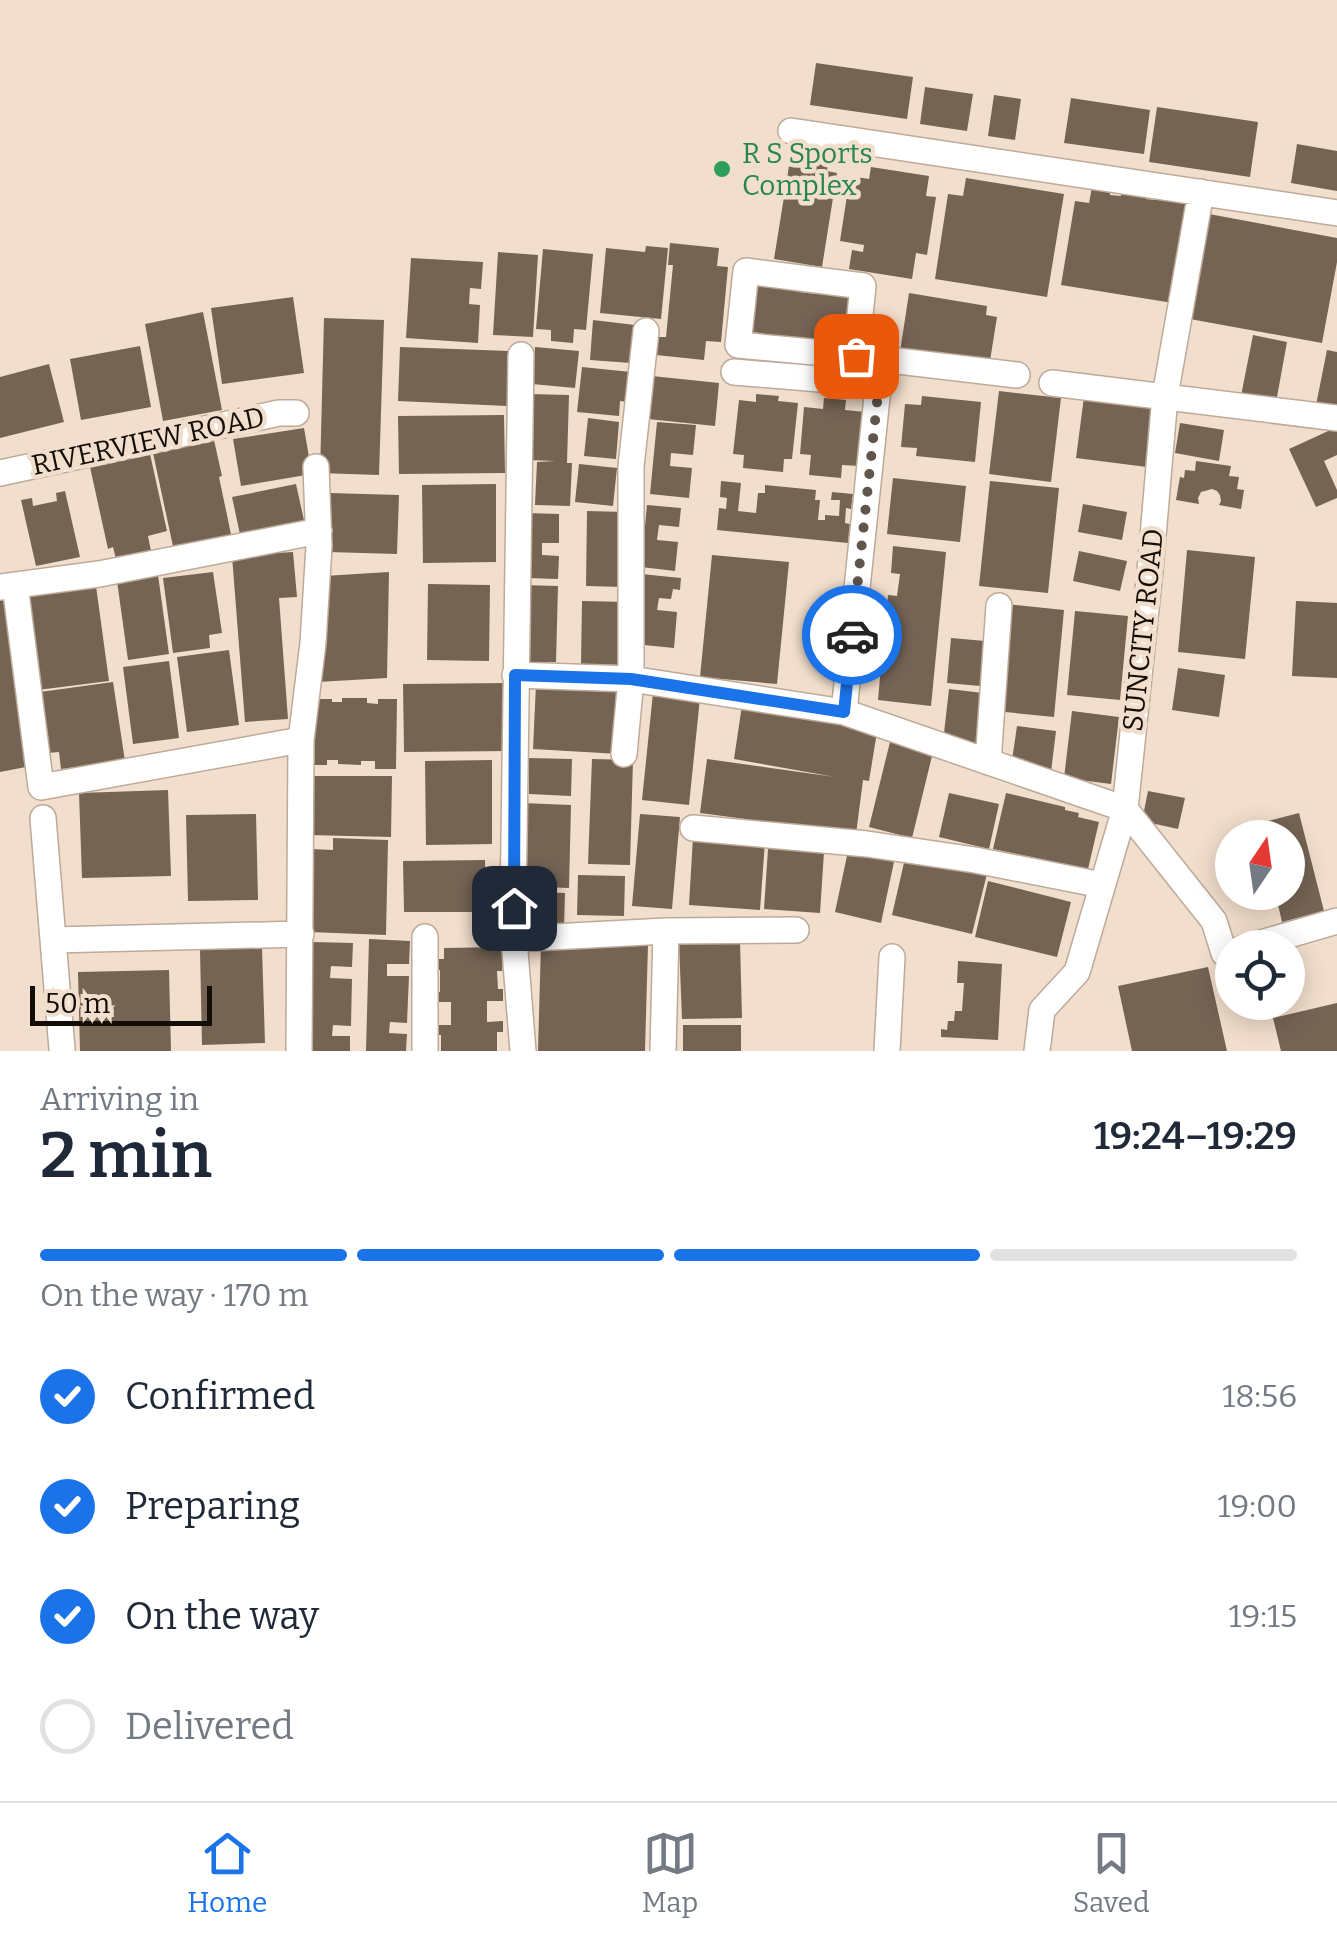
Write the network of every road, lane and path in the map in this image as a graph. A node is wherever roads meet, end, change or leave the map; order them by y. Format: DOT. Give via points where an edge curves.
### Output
graph roads {
  1 [pos="791,131"];
  2 [pos="1200,192"];
  3 [pos="1337,212"];
  4 [pos="646,331"];
  5 [pos="757,346"];
  6 [pos="521,355"];
  7 [pos="856,356"];
  8 [pos="1017,375"];
  9 [pos="866,383"];
  10 [pos="1052,383"];
  11 [pos="1164,396"];
  12 [pos="296,413"];
  13 [pos="1337,418"];
  14 [pos="316,468"];
  15 [pos="0,473"];
  16 [pos="319,530"];
  17 [pos="8,586"];
  18 [pos="999,606"];
  19 [pos="515,675"];
  20 [pos="631,679"];
  21 [pos="844,712"];
  22 [pos="301,740"];
  23 [pos="624,754"];
  24 [pos="988,762"];
  25 [pos="1124,809"];
  26 [pos="43,818"];
  27 [pos="693,828"];
  28 [pos="1102,885"];
  29 [pos="514,908"];
  30 [pos="1337,921"];
  31 [pos="796,930"];
  32 [pos="1217,930"];
  33 [pos="1305,930"];
  34 [pos="666,931"];
  35 [pos="300,934"];
  36 [pos="425,937"];
  37 [pos="53,940"];
  38 [pos="892,957"];
  39 [pos="62,1049"];
  40 [pos="299,1051"];
  41 [pos="425,1051"];
  42 [pos="522,1051"];
  43 [pos="663,1051"];
  44 [pos="887,1051"];
  45 [pos="1038,1051"];
  1 -- 2 [label="street"];
  2 -- 3 [label="street"];
  2 -- 11 [label="street, SUNCITY ROAD"];
  4 -- 20 [label="street" via="630,466"];
  5 -- 7 [label="street"];
  5 -- 7 [label="street" via="738,345 746,272 864,286"];
  5 -- 9 [label="street" via="744,373"];
  6 -- 19 [label="street"];
  7 -- 9 [label="street"];
  8 -- 9 [label="street" via="881,358"];
  9 -- 21 [label="street"];
  10 -- 11 [label="street"];
  11 -- 13 [label="street"];
  11 -- 25 [label="street, SUNCITY ROAD"];
  12 -- 15 [label="street, RIVERVIEW ROAD"];
  14 -- 16 [label="street"];
  16 -- 17 [label="street"];
  16 -- 22 [label="street"];
  17 -- 22 [label="street" via="41,787"];
  18 -- 24 [label="street"];
  19 -- 20 [label="street"];
  19 -- 29 [label="street"];
  20 -- 21 [label="street"];
  20 -- 23 [label="street"];
  21 -- 24 [label="street"];
  22 -- 35 [label="street"];
  24 -- 25 [label="street"];
  25 -- 28 [label="street, SUNCITY ROAD"];
  25 -- 32 [label="street"];
  26 -- 37 [label="street"];
  27 -- 28 [label="street" via="868,844"];
  28 -- 45 [label="street, SUNCITY ROAD" via="1076,972 1042,1010"];
  30 -- 33 [label="street"];
  31 -- 34 [label="street"];
  34 -- 42 [label="street" via="514,939"];
  34 -- 43 [label="street"];
  35 -- 37 [label="street"];
  35 -- 40 [label="street"];
  36 -- 41 [label="street"];
  37 -- 39 [label="street"];
  38 -- 44 [label="street"];
}
